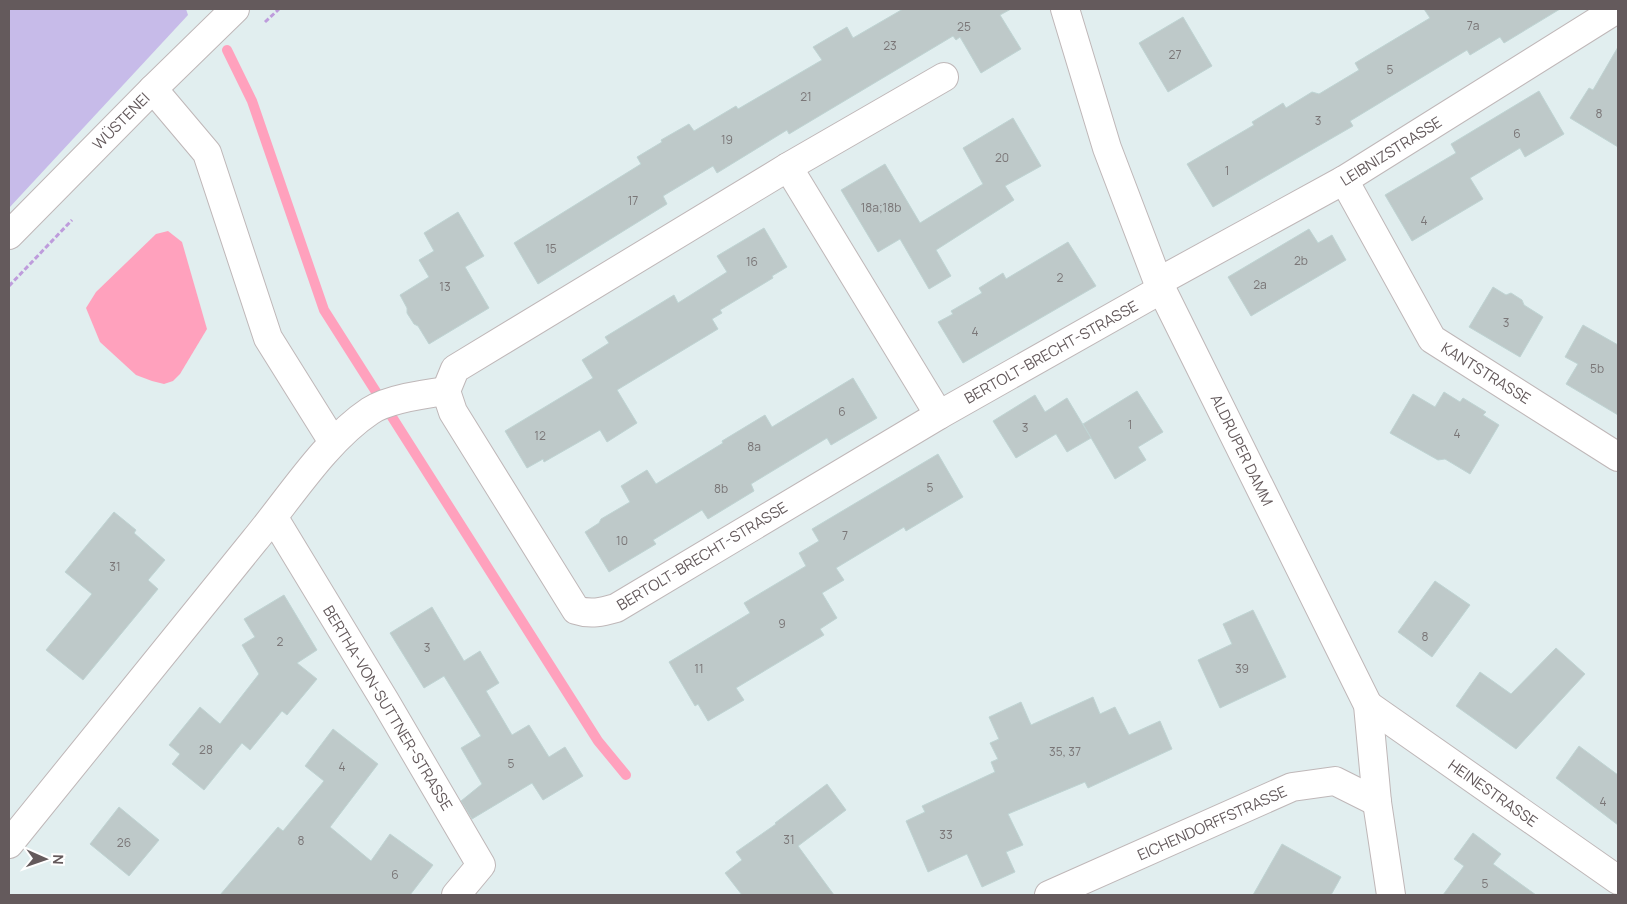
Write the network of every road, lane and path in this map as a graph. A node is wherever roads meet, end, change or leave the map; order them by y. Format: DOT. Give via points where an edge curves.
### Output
graph roads {
  1 [pos="235,9"];
  2 [pos="1065,9"];
  3 [pos="1617,9"];
  4 [pos="944,77"];
  5 [pos="153,89"];
  6 [pos="788,167"];
  7 [pos="1344,180"];
  8 [pos="9,235"];
  9 [pos="1160,286"];
  10 [pos="446,390"];
  11 [pos="939,415"];
  12 [pos="332,442"];
  13 [pos="1618,457"];
  14 [pos="274,518"];
  15 [pos="1368,705"];
  16 [pos="1377,802"];
  17 [pos="9,844"];
  18 [pos="1618,880"];
  19 [pos="456,895"];
  20 [pos="1049,895"];
  21 [pos="1391,895"];
  1 -- 5 [label="street, WÜSTENEI"];
  2 -- 9 [label="street, ALDRUPER DAMM" via="1107,148"];
  3 -- 7 [label="street, LEIBNIZSTRASSE"];
  4 -- 6 [label="street"];
  5 -- 8 [label="street, WÜSTENEI"];
  5 -- 12 [label="street" via="207,153 268,338"];
  6 -- 10 [label="street" via="455,369"];
  6 -- 11 [label="street"];
  7 -- 9 [label="street, LEIBNIZSTRASSE"];
  7 -- 13 [label="street, KANTSTRASSE" via="1432,339"];
  9 -- 11 [label="street, BERTOLT-BRECHT-STRASSE"];
  9 -- 15 [label="street, ALDRUPER DAMM"];
  10 -- 11 [label="street, BERTOLT-BRECHT-STRASSE" via="453,412 576,610 588,614 616,608"];
  10 -- 12 [label="street" via="401,399 371,410"];
  12 -- 14 [label="street"];
  14 -- 17 [label="street"];
  14 -- 19 [label="street, BERTHA-VON-SUTTNER-STRASSE" via="481,865"];
  15 -- 16 [label="street, ALDRUPER DAMM"];
  15 -- 18 [label="street, HEINESTRASSE"];
  16 -- 20 [label="street, EICHENDORFFSTRASSE" via="1336,781 1292,787"];
  16 -- 21 [label="street, ALDRUPER DAMM"];
}
